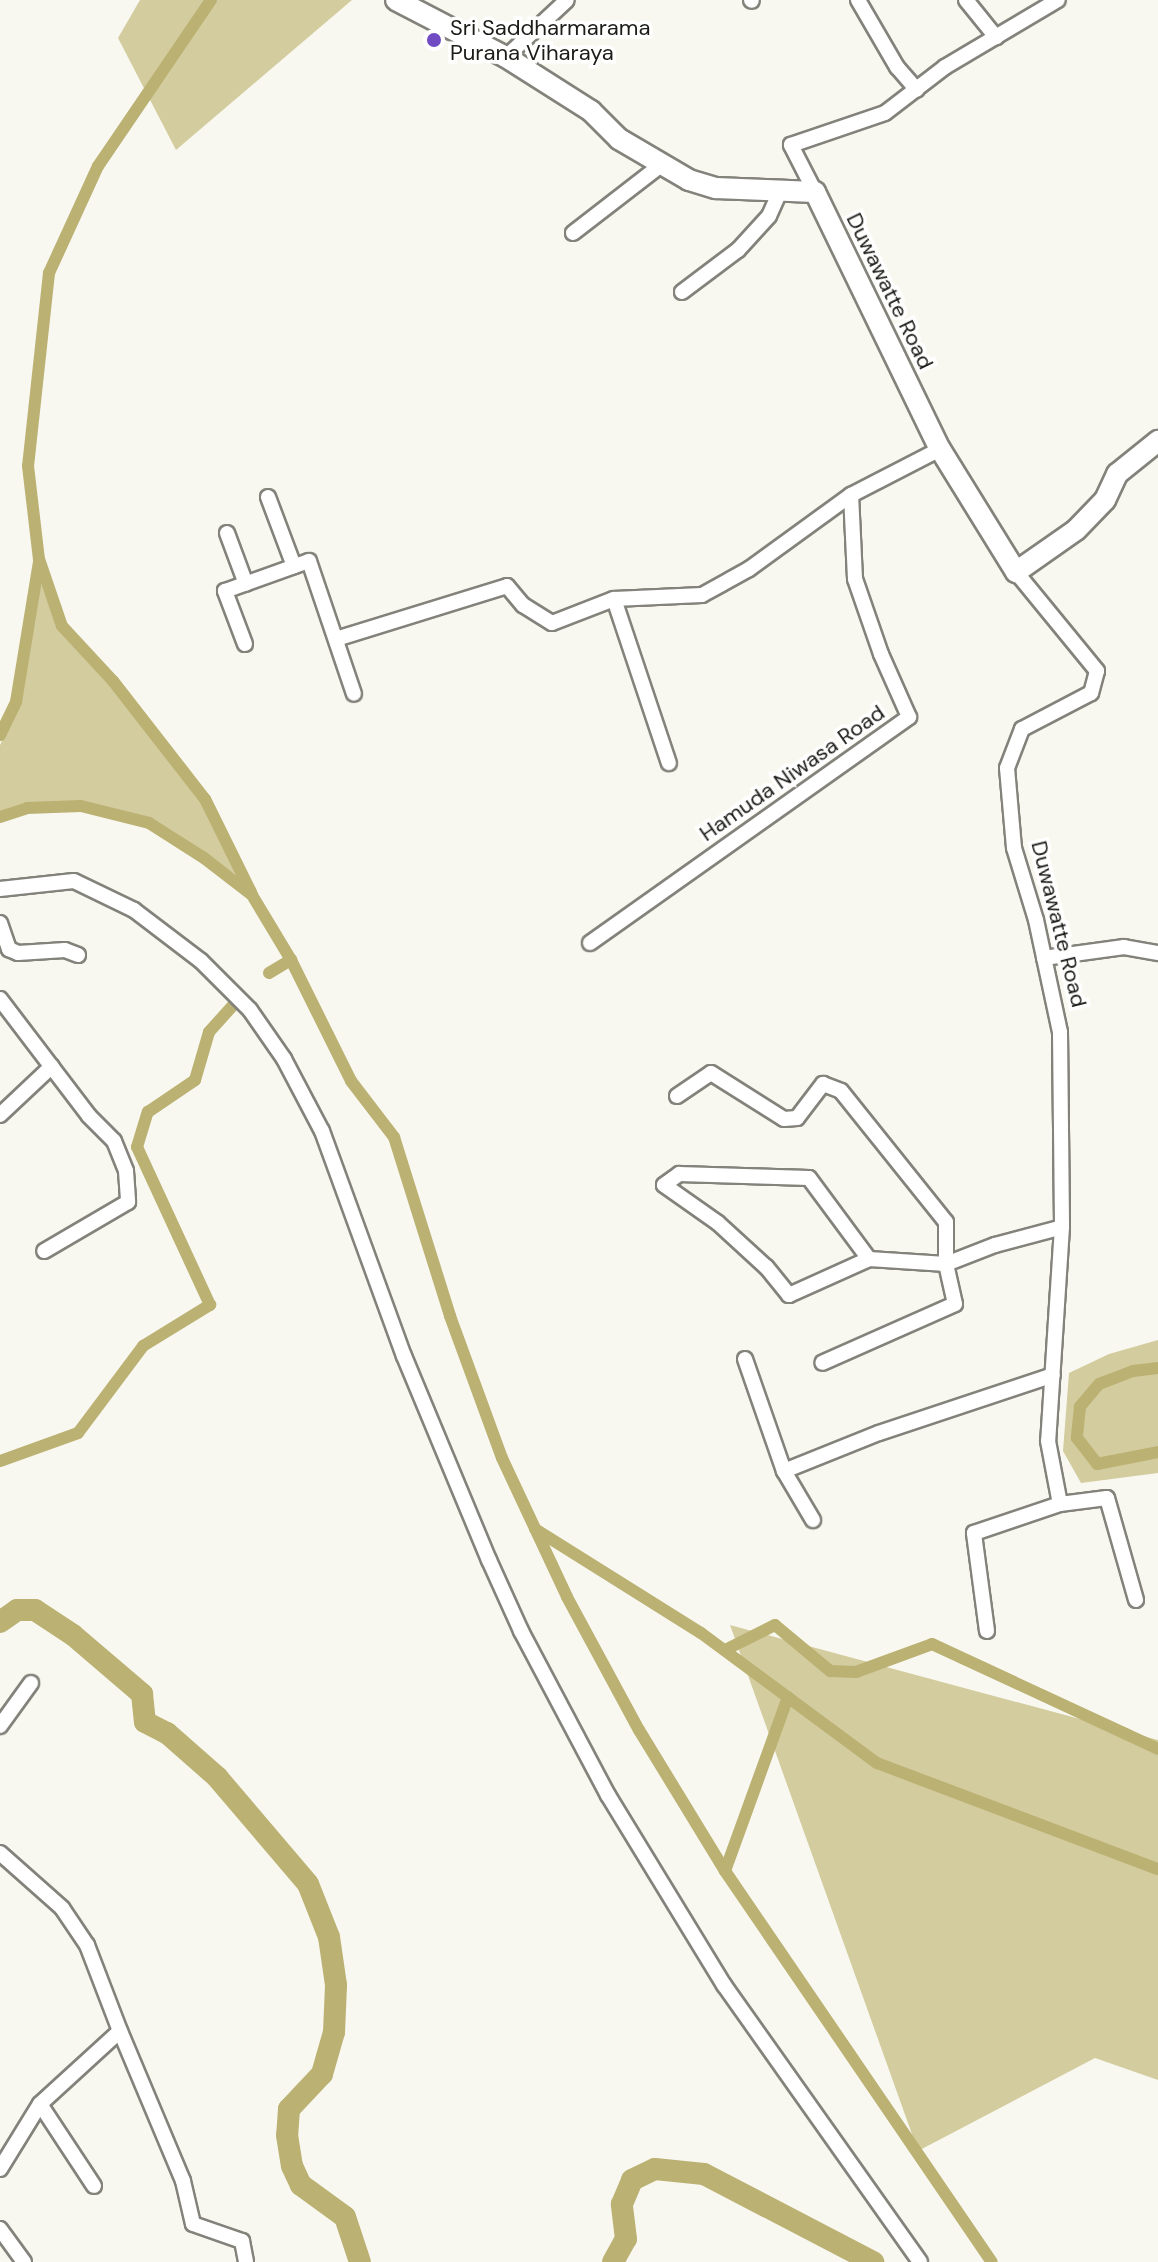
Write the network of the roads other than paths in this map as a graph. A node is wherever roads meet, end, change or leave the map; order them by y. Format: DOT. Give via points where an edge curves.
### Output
graph roads {
  1 [pos="396,0"];
  2 [pos="567,0"];
  3 [pos="858,0"];
  4 [pos="966,0"];
  5 [pos="1048,2"];
  6 [pos="996,37"];
  7 [pos="506,57"];
  8 [pos="917,90"];
  9 [pos="661,165"];
  10 [pos="780,191"];
  11 [pos="815,192"];
  12 [pos="573,233"];
  13 [pos="682,292"];
  14 [pos="940,449"];
  15 [pos="1155,451"];
  16 [pos="851,495"];
  17 [pos="268,497"];
  18 [pos="227,533"];
  19 [pos="294,566"];
  20 [pos="1016,572"];
  21 [pos="246,584"];
  22 [pos="614,599"];
  23 [pos="336,639"];
  24 [pos="245,644"];
  25 [pos="354,694"];
  26 [pos="669,763"];
  27 [pos="0,889"];
  28 [pos="0,923"];
  29 [pos="590,943"];
  30 [pos="1158,953"];
  31 [pos="78,955"];
  32 [pos="1044,958"];
  33 [pos="0,999"];
  34 [pos="52,1066"];
  35 [pos="677,1096"];
  36 [pos="0,1115"];
  37 [pos="1062,1227"];
  38 [pos="44,1251"];
  39 [pos="869,1259"];
  40 [pos="946,1264"];
  41 [pos="745,1359"];
  42 [pos="822,1363"];
  43 [pos="1053,1375"];
  44 [pos="784,1471"];
  45 [pos="1060,1504"];
  46 [pos="813,1520"];
  47 [pos="1136,1600"];
  48 [pos="987,1631"];
  49 [pos="31,1683"];
  50 [pos="0,1726"];
  51 [pos="0,1853"];
  52 [pos="120,2031"];
  53 [pos="40,2104"];
  54 [pos="0,2169"];
  55 [pos="94,2186"];
  56 [pos="0,2229"];
  57 [pos="24,2262"];
  58 [pos="246,2262"];
  59 [pos="920,2262"];
  1 -- 7 [label="street"];
  2 -- 7 [label="street"];
  3 -- 8 [label="street" via="897,67"];
  4 -- 6 [label="street"];
  5 -- 6 [label="street"];
  6 -- 8 [label="street"];
  7 -- 9 [label="street" via="591,111 619,139"];
  8 -- 11 [label="street" via="885,113 791,145"];
  9 -- 10 [label="street" via="716,188"];
  9 -- 12 [label="street"];
  10 -- 11 [label="street"];
  10 -- 13 [label="street" via="769,216 738,250"];
  11 -- 14 [label="street, Duwawatte Road"];
  14 -- 16 [label="street"];
  14 -- 20 [label="street, Duwawatte Road"];
  15 -- 20 [label="street" via="1117,474 1105,500 1076,530"];
  16 -- 22 [label="street" via="749,569 702,595"];
  16 -- 29 [label="street, Hamuda Niwasa Road" via="855,579 909,717"];
  17 -- 19 [label="street"];
  18 -- 21 [label="street"];
  19 -- 21 [label="street"];
  19 -- 23 [label="street" via="309,561"];
  20 -- 32 [label="street, Duwawatte Road" via="1097,671 1091,693 1022,729 1007,768 1014,848"];
  21 -- 24 [label="street" via="225,591"];
  22 -- 23 [label="street" via="552,623 523,605 507,586"];
  22 -- 26 [label="street"];
  23 -- 25 [label="street"];
  27 -- 59 [label="street" via="58,881 90,887 167,932 250,1010 284,1059 322,1131 404,1356 521,1631 608,1795 724,1985"];
  28 -- 31 [label="street" via="9,949 18,953 65,950"];
  30 -- 32 [label="street" via="1124,947"];
  32 -- 37 [label="street, Duwawatte Road" via="1060,1032"];
  33 -- 34 [label="street"];
  34 -- 36 [label="street"];
  34 -- 38 [label="street" via="114,1141 126,1171 128,1202"];
  35 -- 40 [label="street" via="711,1073 784,1119 797,1118 823,1084 841,1091 946,1222"];
  37 -- 40 [label="street"];
  37 -- 43 [label="street, Duwawatte Road"];
  39 -- 39 [label="street" via="809,1178 679,1174 664,1185 718,1223 789,1295"];
  39 -- 40 [label="street"];
  40 -- 42 [label="street" via="955,1304"];
  41 -- 44 [label="street"];
  43 -- 44 [label="street"];
  43 -- 45 [label="street, Duwawatte Road" via="1048,1441"];
  44 -- 46 [label="street"];
  45 -- 47 [label="street" via="1107,1498"];
  45 -- 48 [label="street" via="974,1533"];
  49 -- 50 [label="street"];
  51 -- 52 [label="street" via="62,1908 87,1945"];
  52 -- 53 [label="street"];
  52 -- 58 [label="street" via="183,2181 193,2224 242,2241"];
  53 -- 54 [label="street"];
  53 -- 55 [label="street"];
  56 -- 57 [label="street"];
}
